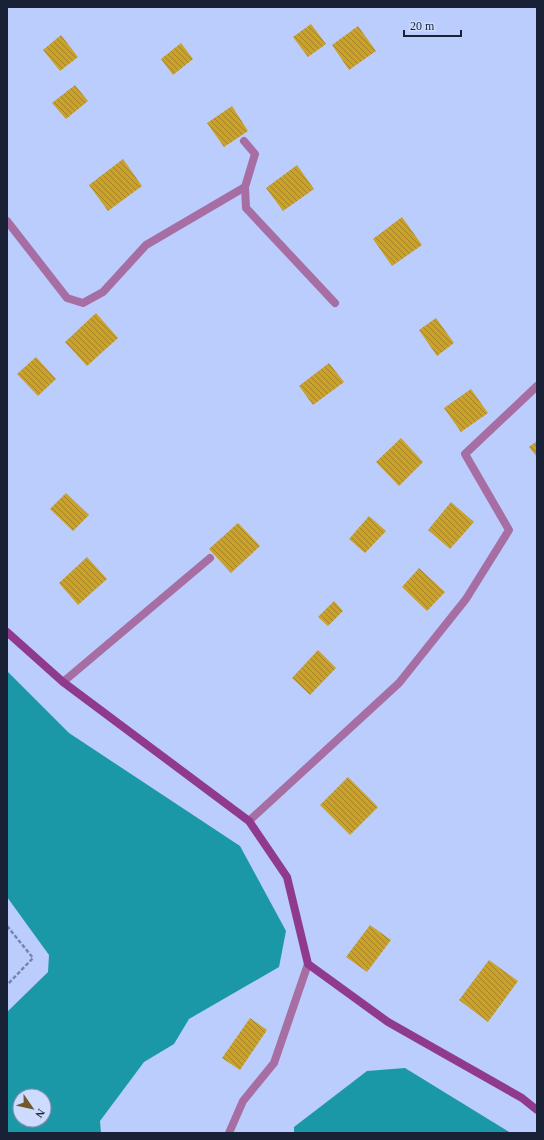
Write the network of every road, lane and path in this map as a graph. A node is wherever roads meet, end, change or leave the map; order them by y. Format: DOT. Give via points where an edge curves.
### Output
graph roads {
  1 [pos="244,141"];
  2 [pos="245,187"];
  3 [pos="7,220"];
  4 [pos="335,303"];
  5 [pos="537,386"];
  6 [pos="210,558"];
  7 [pos="7,632"];
  8 [pos="63,682"];
  9 [pos="249,820"];
  10 [pos="7,926"];
  11 [pos="308,964"];
  12 [pos="7,985"];
  13 [pos="537,1110"];
  14 [pos="229,1133"];
  1 -- 2 [label="street" via="255,154"];
  2 -- 3 [label="street" via="146,244 103,292 83,303 67,298"];
  2 -- 4 [label="street" via="246,208"];
  5 -- 9 [label="street" via="465,454 508,530 466,599 399,683"];
  6 -- 8 [label="street"];
  7 -- 8 [label="street"];
  8 -- 9 [label="street"];
  9 -- 11 [label="street" via="287,877"];
  10 -- 12 [label="path" via="33,958"];
  11 -- 13 [label="street" via="388,1022 522,1098"];
  11 -- 14 [label="street" via="274,1063 243,1101"];
}
